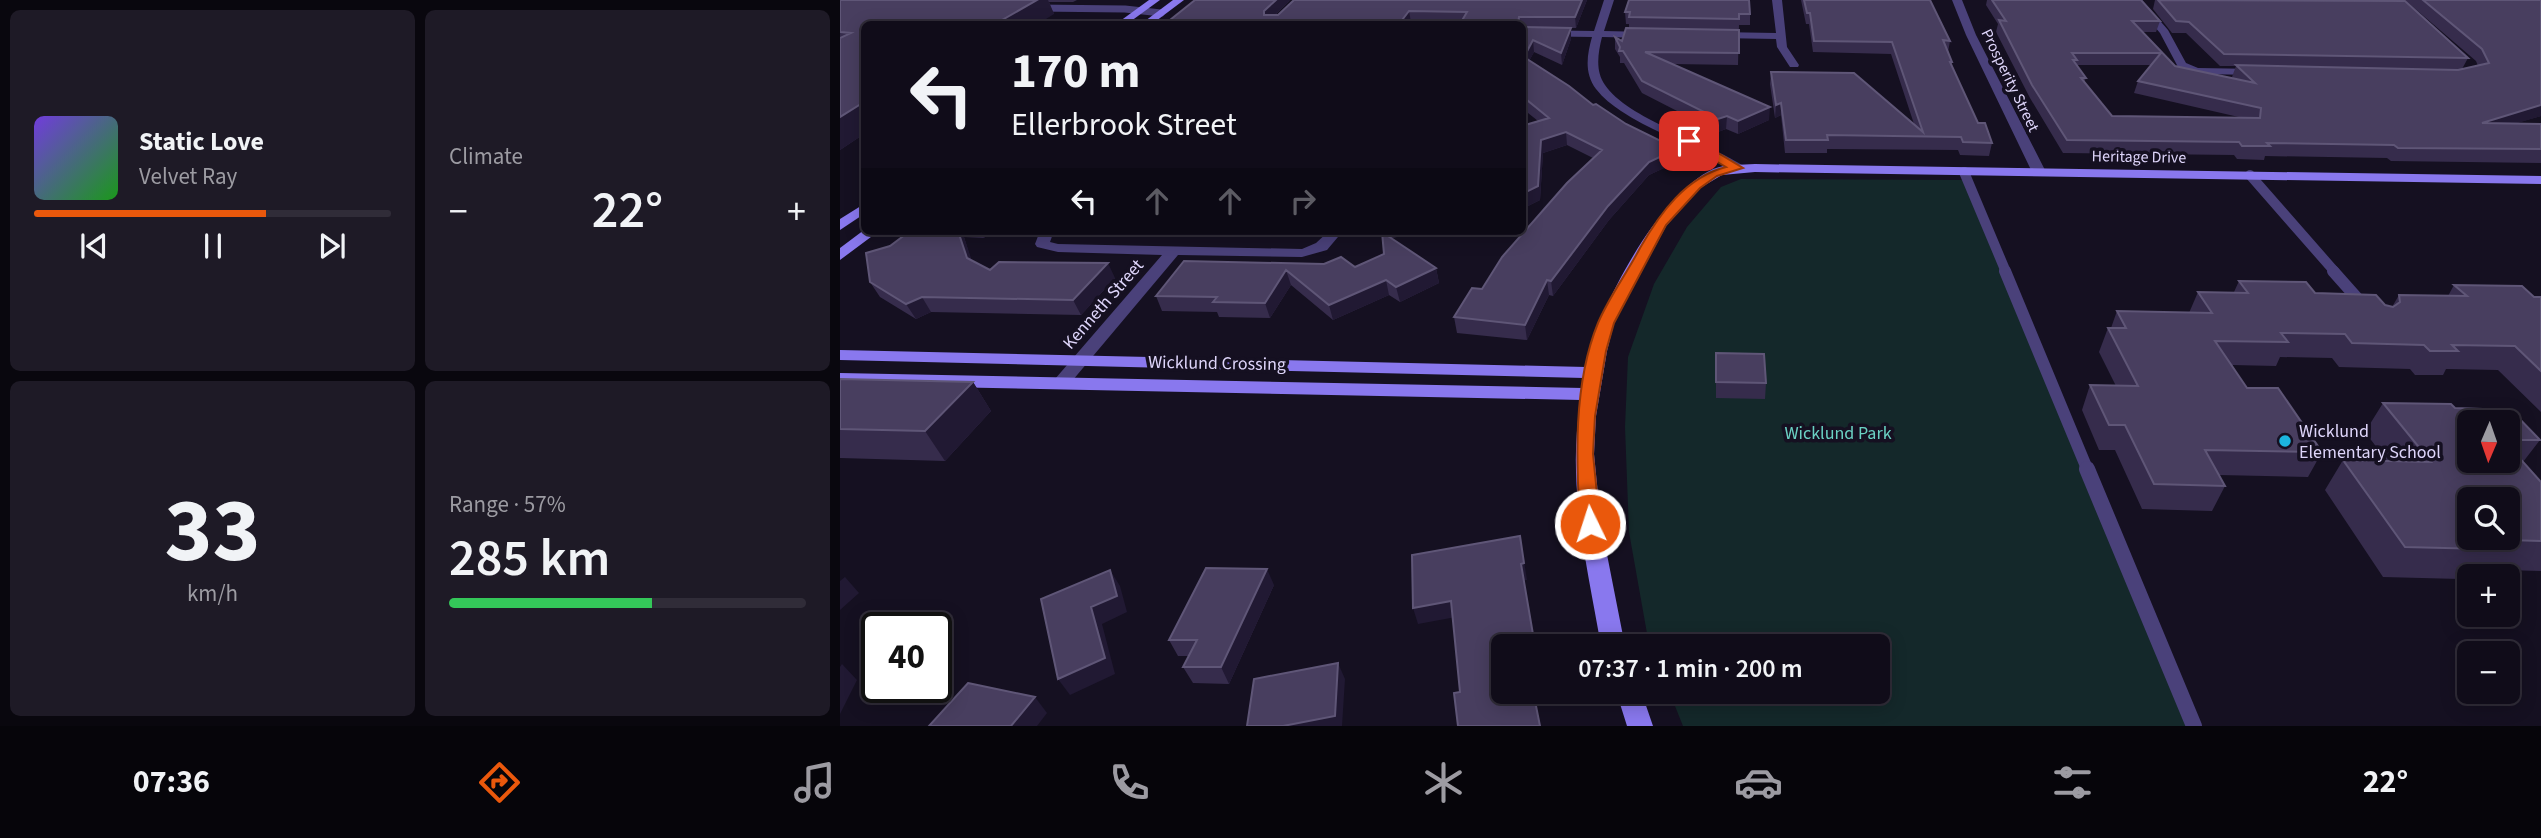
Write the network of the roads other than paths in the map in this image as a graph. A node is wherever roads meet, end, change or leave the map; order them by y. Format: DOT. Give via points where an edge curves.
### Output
graph roads {
  1 [pos="1155,0"];
  2 [pos="1179,0"];
  3 [pos="1609,0"];
  4 [pos="1777,0"];
  5 [pos="1957,0"];
  6 [pos="2138,1"];
  7 [pos="2157,3"];
  8 [pos="1024,8"];
  9 [pos="1141,10"];
  10 [pos="1161,13"];
  11 [pos="1125,21"];
  12 [pos="1150,21"];
  13 [pos="1526,33"];
  14 [pos="1599,34"];
  15 [pos="1657,35"];
  16 [pos="1708,35"];
  17 [pos="1780,36"];
  18 [pos="1794,65"];
  19 [pos="2274,73"];
  20 [pos="1737,168"];
  21 [pos="1964,172"];
  22 [pos="2039,172"];
  23 [pos="2250,175"];
  24 [pos="2541,180"];
  25 [pos="861,210"];
  26 [pos="840,226"];
  27 [pos="867,235"];
  28 [pos="1334,235"];
  29 [pos="1044,238"];
  30 [pos="1174,250"];
  31 [pos="840,255"];
  32 [pos="2369,312"];
  33 [pos="840,355"];
  34 [pos="1080,360"];
  35 [pos="1594,373"];
  36 [pos="840,379"];
  37 [pos="1061,383"];
  38 [pos="1591,394"];
  39 [pos="1612,634"];
  40 [pos="1632,704"];
  41 [pos="1640,726"];
  42 [pos="2194,726"];
  1 -- 9 [label="street"];
  2 -- 10 [label="street"];
  3 -- 14 [label="street"];
  4 -- 17 [label="street"];
  5 -- 22 [label="street, Prosperity Street"];
  6 -- 7 [label="street"];
  6 -- 19 [label="street" via="2164,32 2182,65 2197,71"];
  8 -- 9 [label="lane"];
  9 -- 10 [label="lane"];
  9 -- 11 [label="street"];
  10 -- 12 [label="street"];
  13 -- 14 [label="street"];
  14 -- 15 [label="street"];
  14 -- 20 [label="street" via="1592,60 1594,77 1608,95 1628,112"];
  16 -- 17 [label="street"];
  17 -- 18 [label="street"];
  20 -- 21 [label="street, Heritage Drive"];
  20 -- 35 [label="street" via="1695,185 1660,224 1606,323"];
  21 -- 22 [label="street, Heritage Drive"];
  21 -- 42 [label="lane"];
  22 -- 23 [label="street, Heritage Drive"];
  23 -- 24 [label="street, Heritage Drive"];
  23 -- 32 [label="lane"];
  25 -- 26 [label="street"];
  27 -- 31 [label="street"];
  28 -- 30 [label="street" via="1319,250 1302,253"];
  29 -- 30 [label="street" via="1068,248"];
  30 -- 34 [label="street, Kenneth Street"];
  33 -- 34 [label="street, Wicklund Crossing"];
  34 -- 35 [label="street, Wicklund Crossing"];
  34 -- 37 [label="street, Kenneth Street"];
  35 -- 38 [label="street"];
  36 -- 37 [label="street, Wicklund Crossing"];
  37 -- 38 [label="street, Wicklund Crossing"];
  38 -- 39 [label="street" via="1584,454 1590,524"];
  40 -- 41 [label="street"];
}
